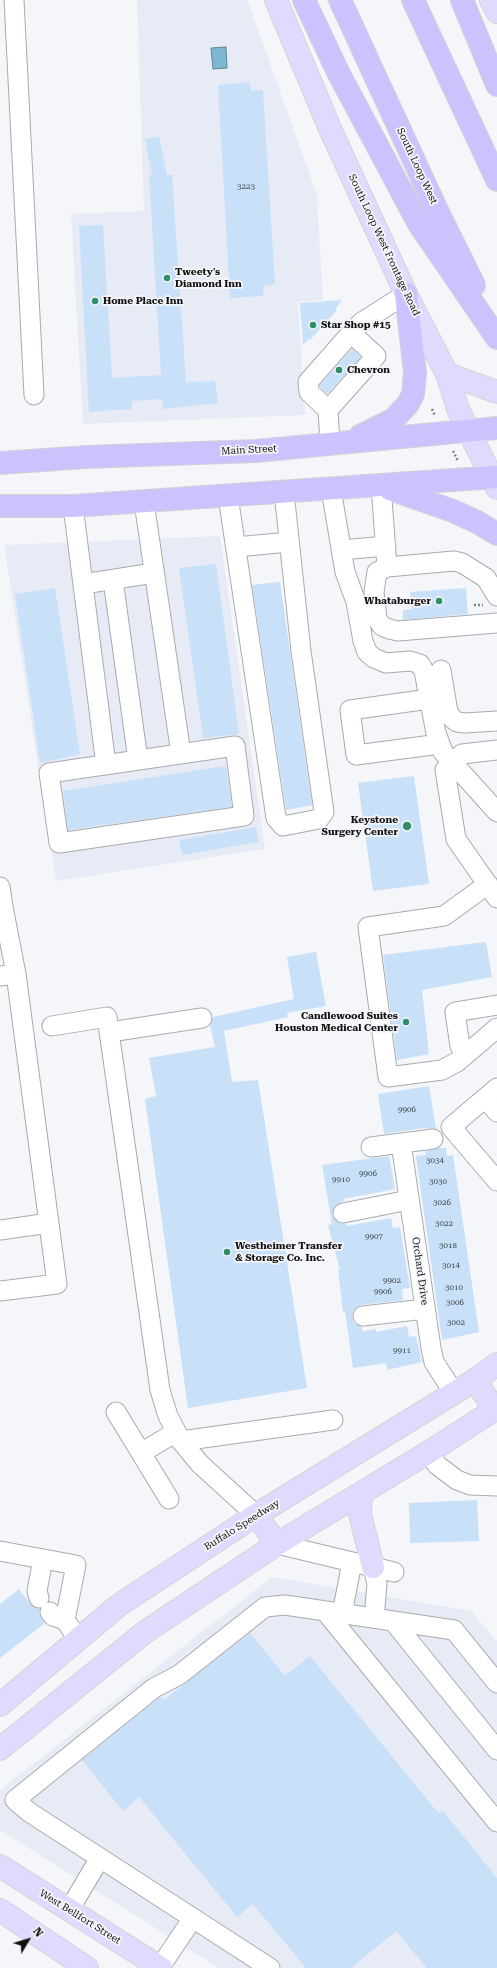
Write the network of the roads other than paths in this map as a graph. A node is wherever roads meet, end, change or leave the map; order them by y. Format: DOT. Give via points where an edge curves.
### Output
graph roads {
  1 [pos="14,0"];
  2 [pos="276,0"];
  3 [pos="304,0"];
  4 [pos="340,0"];
  5 [pos="413,0"];
  6 [pos="462,0"];
  7 [pos="491,0"];
  8 [pos="497,12"];
  9 [pos="497,85"];
  10 [pos="497,180"];
  11 [pos="406,294"];
  12 [pos="497,330"];
  13 [pos="351,333"];
  14 [pos="497,338"];
  15 [pos="447,374"];
  16 [pos="497,392"];
  17 [pos="34,395"];
  18 [pos="328,410"];
  19 [pos="497,428"];
  20 [pos="467,430"];
  21 [pos="339,442"];
  22 [pos="0,449"];
  23 [pos="86,457"];
  24 [pos="0,463"];
  25 [pos="495,481"];
  26 [pos="381,486"];
  27 [pos="331,489"];
  28 [pos="284,492"];
  29 [pos="228,496"];
  30 [pos="144,502"];
  31 [pos="0,506"];
  32 [pos="73,506"];
  33 [pos="0,520"];
  34 [pos="497,534"];
  35 [pos="289,542"];
  36 [pos="386,546"];
  37 [pos="236,547"];
  38 [pos="341,550"];
  39 [pos="388,567"];
  40 [pos="154,573"];
  41 [pos="113,580"];
  42 [pos="83,584"];
  43 [pos="497,596"];
  44 [pos="497,623"];
  45 [pos="441,670"];
  46 [pos="429,699"];
  47 [pos="497,721"];
  48 [pos="440,744"];
  49 [pos="497,750"];
  50 [pos="181,754"];
  51 [pos="138,760"];
  52 [pos="452,762"];
  53 [pos="106,765"];
  54 [pos="497,812"];
  55 [pos="0,887"];
  56 [pos="492,891"];
  57 [pos="2,913"];
  58 [pos="8,975"];
  59 [pos="497,1005"];
  60 [pos="202,1018"];
  61 [pos="52,1026"];
  62 [pos="497,1028"];
  63 [pos="110,1032"];
  64 [pos="466,1054"];
  65 [pos="493,1099"];
  66 [pos="433,1139"];
  67 [pos="401,1143"];
  68 [pos="371,1146"];
  69 [pos="497,1181"];
  70 [pos="409,1200"];
  71 [pos="343,1213"];
  72 [pos="49,1223"];
  73 [pos="0,1230"];
  74 [pos="0,1291"];
  75 [pos="425,1309"];
  76 [pos="363,1316"];
  77 [pos="497,1364"];
  78 [pos="475,1380"];
  79 [pos="454,1393"];
  80 [pos="496,1409"];
  81 [pos="116,1412"];
  82 [pos="333,1420"];
  83 [pos="178,1436"];
  84 [pos="429,1452"];
  85 [pos="141,1453"];
  86 [pos="497,1486"];
  87 [pos="361,1493"];
  88 [pos="169,1499"];
  89 [pos="256,1515"];
  90 [pos="277,1544"];
  91 [pos="0,1551"];
  92 [pos="44,1559"];
  93 [pos="352,1562"];
  94 [pos="373,1567"];
  95 [pos="394,1572"];
  96 [pos="51,1610"];
  97 [pos="334,1613"];
  98 [pos="374,1618"];
  99 [pos="392,1621"];
  100 [pos="79,1639"];
  101 [pos="497,1683"];
  102 [pos="0,1704"];
  103 [pos="0,1749"];
  104 [pos="497,1750"];
  105 [pos="497,1822"];
  106 [pos="100,1858"];
  107 [pos="0,1866"];
  108 [pos="0,1910"];
  109 [pos="69,1910"];
  110 [pos="193,1918"];
  111 [pos="87,1968"];
  112 [pos="160,1968"];
  113 [pos="270,1968"];
  1 -- 17 [label="street"];
  2 -- 11 [label="main road, South Loop West Frontage Road" via="331,131"];
  3 -- 14 [label="highway" via="339,74 420,224"];
  4 -- 12 [label="highway, South Loop West" via="436,208"];
  5 -- 10 [label="highway"];
  6 -- 9 [label="highway"];
  7 -- 8 [label="main road"];
  11 -- 13 [label="street" via="362,322"];
  11 -- 15 [label="main road, South Loop West Frontage Road"];
  11 -- 21 [label="highway" via="415,373 413,394 408,404 394,419"];
  13 -- 18 [label="street" via="308,382 309,392"];
  13 -- 18 [label="street" via="376,356"];
  15 -- 16 [label="main road"];
  15 -- 20 [label="main road, South Loop West Frontage Road"];
  18 -- 21 [label="street"];
  19 -- 20 [label="highway, Main Street"];
  20 -- 21 [label="highway, Main Street"];
  20 -- 25 [label="main road, South Loop West Frontage Road"];
  21 -- 23 [label="highway, Main Street" via="256,451"];
  22 -- 23 [label="highway" via="35,448"];
  23 -- 24 [label="highway, Main Street"];
  25 -- 26 [label="highway"];
  26 -- 27 [label="highway"];
  26 -- 34 [label="highway" via="453,511"];
  26 -- 36 [label="street"];
  27 -- 28 [label="highway"];
  27 -- 38 [label="street"];
  28 -- 29 [label="highway"];
  28 -- 35 [label="street"];
  29 -- 30 [label="highway"];
  29 -- 37 [label="street"];
  30 -- 32 [label="highway"];
  30 -- 40 [label="street"];
  31 -- 32 [label="highway"];
  32 -- 33 [label="highway"];
  32 -- 42 [label="street"];
  35 -- 37 [label="street"];
  35 -- 37 [label="street" via="301,651 324,812 319,819 283,826 276,818"];
  36 -- 38 [label="street"];
  36 -- 39 [label="street"];
  38 -- 46 [label="street" via="367,652 386,663 410,661 420,664 424,671"];
  39 -- 43 [label="street" via="454,561 462,563 486,578"];
  39 -- 44 [label="street" via="377,572 374,592 377,619 382,626 398,631"];
  40 -- 41 [label="street"];
  40 -- 50 [label="street"];
  41 -- 42 [label="street"];
  41 -- 51 [label="street"];
  42 -- 53 [label="street"];
  45 -- 47 [label="street" via="448,712 452,718 465,723"];
  46 -- 48 [label="street"];
  46 -- 48 [label="street" via="350,710 356,755"];
  48 -- 52 [label="street"];
  49 -- 52 [label="street" via="462,754"];
  50 -- 51 [label="street"];
  50 -- 53 [label="street" via="235,746 244,816 59,843 49,773"];
  51 -- 53 [label="street"];
  52 -- 54 [label="street"];
  52 -- 56 [label="street" via="445,770 456,839"];
  55 -- 57 [label="street"];
  56 -- 64 [label="street" via="444,916 368,927 388,1077 442,1070"];
  57 -- 58 [label="street"];
  58 -- 72 [label="street"];
  59 -- 64 [label="street" via="455,1012 460,1046"];
  60 -- 63 [label="street"];
  61 -- 63 [label="street" via="107,1017"];
  62 -- 64 [label="street"];
  63 -- 83 [label="street" via="160,1390 168,1416"];
  65 -- 69 [label="street" via="451,1127"];
  66 -- 67 [label="street"];
  67 -- 68 [label="street"];
  67 -- 70 [label="street, Orchard Drive"];
  70 -- 71 [label="street"];
  70 -- 75 [label="street, Orchard Drive"];
  72 -- 73 [label="street"];
  72 -- 74 [label="street" via="56,1284"];
  75 -- 76 [label="street"];
  75 -- 79 [label="street, Orchard Drive" via="434,1362"];
  77 -- 78 [label="main road, Buffalo Speedway"];
  78 -- 79 [label="main road, Buffalo Speedway"];
  78 -- 80 [label="main road"];
  79 -- 89 [label="main road, Buffalo Speedway"];
  80 -- 84 [label="main road"];
  81 -- 85 [label="street"];
  82 -- 83 [label="street"];
  83 -- 85 [label="street"];
  83 -- 89 [label="street" via="200,1464"];
  84 -- 86 [label="street" via="437,1465 457,1480 470,1485"];
  84 -- 87 [label="main road"];
  85 -- 88 [label="street"];
  87 -- 90 [label="main road"];
  87 -- 94 [label="main road" via="360,1514"];
  89 -- 90 [label="main road"];
  89 -- 100 [label="main road, Buffalo Speedway" via="119,1605"];
  90 -- 93 [label="street"];
  90 -- 103 [label="main road" via="145,1632"];
  91 -- 92 [label="street"];
  92 -- 96 [label="street" via="37,1590"];
  92 -- 96 [label="street" via="76,1565"];
  93 -- 94 [label="street"];
  93 -- 97 [label="street"];
  94 -- 95 [label="street"];
  94 -- 98 [label="street" via="377,1584"];
  96 -- 100 [label="street"];
  97 -- 98 [label="street"];
  97 -- 105 [label="street"];
  97 -- 106 [label="street" via="285,1605 264,1607 179,1674 154,1688 15,1800 29,1812"];
  98 -- 99 [label="street"];
  99 -- 101 [label="street" via="454,1630"];
  99 -- 104 [label="street"];
  100 -- 102 [label="main road, Buffalo Speedway"];
  106 -- 109 [label="street"];
  106 -- 110 [label="street"];
  107 -- 109 [label="main road, West Bellfort Street"];
  108 -- 111 [label="main road"];
  109 -- 112 [label="main road, West Bellfort Street"];
  110 -- 112 [label="street"];
  110 -- 113 [label="street"];
}
